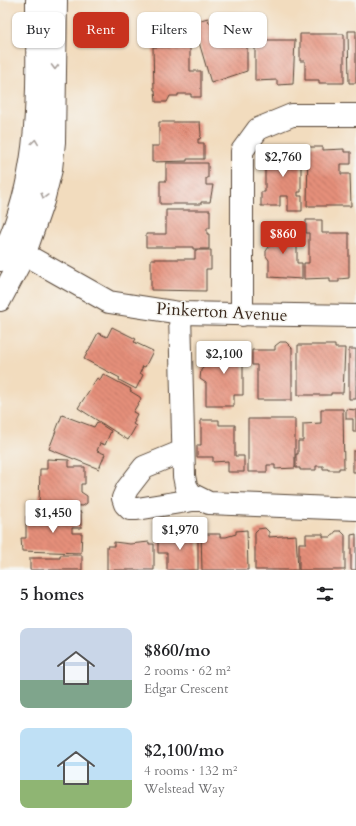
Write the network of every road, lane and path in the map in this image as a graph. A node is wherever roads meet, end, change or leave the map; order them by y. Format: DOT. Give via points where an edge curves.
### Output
graph roads {
  1 [pos="37,0"];
  2 [pos="56,0"];
  3 [pos="356,115"];
  4 [pos="11,253"];
  5 [pos="0,300"];
  6 [pos="180,313"];
  7 [pos="242,315"];
  8 [pos="356,316"];
  9 [pos="183,450"];
  10 [pos="199,499"];
  11 [pos="356,509"];
  4 -- 1 [label="street, one-way" via="27,187 35,139"];
  2 -- 4 [label="street, one-way" via="52,169"];
  3 -- 7 [label="street" via="292,115 258,129 242,151"];
  4 -- 5 [label="street"];
  4 -- 6 [label="street, Pinkerton Avenue" via="109,302"];
  6 -- 7 [label="street, Pinkerton Avenue"];
  6 -- 9 [label="street"];
  7 -- 8 [label="street, Pinkerton Avenue"];
  9 -- 10 [label="street" via="186,486 191,494"];
  9 -- 10 [label="street" via="144,467 123,498 130,509"];
  10 -- 11 [label="street" via="209,503 235,506"];
}
